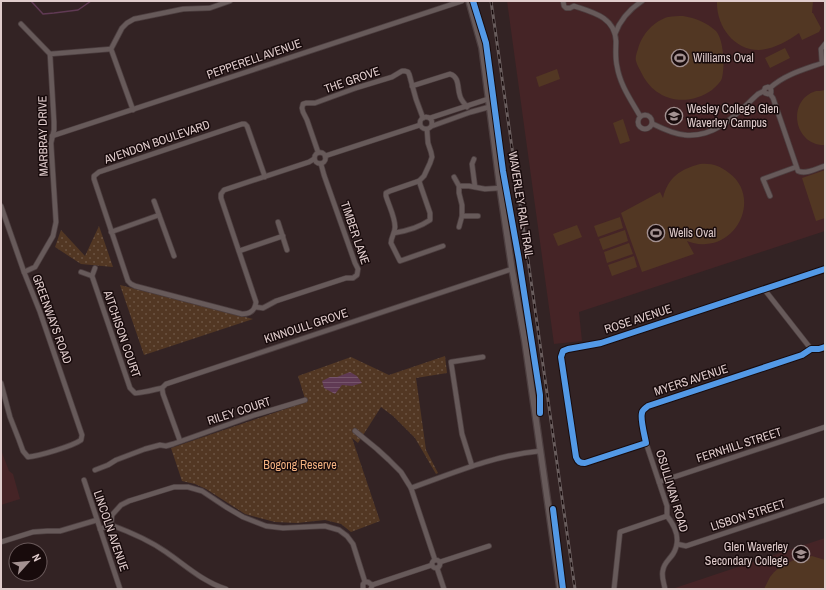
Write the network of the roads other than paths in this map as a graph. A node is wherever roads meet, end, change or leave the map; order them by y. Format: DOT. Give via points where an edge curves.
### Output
graph roads {
  1 [pos="230,1"];
  2 [pos="462,1"];
  3 [pos="469,1"];
  4 [pos="563,1"];
  5 [pos="642,1"];
  6 [pos="574,4"];
  7 [pos="20,24"];
  8 [pos="615,34"];
  9 [pos="825,44"];
  10 [pos="111,49"];
  11 [pos="50,54"];
  12 [pos="824,63"];
  13 [pos="412,86"];
  14 [pos="770,88"];
  15 [pos="764,91"];
  16 [pos="770,94"];
  17 [pos="488,99"];
  18 [pos="467,107"];
  19 [pos="490,107"];
  20 [pos="133,110"];
  21 [pos="640,116"];
  22 [pos="423,118"];
  23 [pos="430,118"];
  24 [pos="653,124"];
  25 [pos="420,125"];
  26 [pos="432,126"];
  27 [pos="427,130"];
  28 [pos="52,136"];
  29 [pos="318,152"];
  30 [pos="325,156"];
  31 [pos="314,159"];
  32 [pos="474,159"];
  33 [pos="321,164"];
  34 [pos="825,166"];
  35 [pos="796,167"];
  36 [pos="264,177"];
  37 [pos="454,177"];
  38 [pos="419,181"];
  39 [pos="459,186"];
  40 [pos="475,187"];
  41 [pos="500,188"];
  42 [pos="770,196"];
  43 [pos="154,201"];
  44 [pos="1,206"];
  45 [pos="159,215"];
  46 [pos="462,216"];
  47 [pos="478,216"];
  48 [pos="278,222"];
  49 [pos="459,227"];
  50 [pos="111,232"];
  51 [pos="394,233"];
  52 [pos="283,236"];
  53 [pos="443,246"];
  54 [pos="287,250"];
  55 [pos="239,251"];
  56 [pos="174,256"];
  57 [pos="95,268"];
  58 [pos="512,269"];
  59 [pos="825,269"];
  60 [pos="24,272"];
  61 [pos="81,272"];
  62 [pos="92,276"];
  63 [pos="764,289"];
  64 [pos="255,307"];
  65 [pos="825,347"];
  66 [pos="811,349"];
  67 [pos="483,357"];
  68 [pos="1,383"];
  69 [pos="162,388"];
  70 [pos="305,400"];
  71 [pos="825,427"];
  72 [pos="355,431"];
  73 [pos="180,442"];
  74 [pos="646,443"];
  75 [pos="540,451"];
  76 [pos="472,466"];
  77 [pos="95,470"];
  78 [pos="84,480"];
  79 [pos="659,482"];
  80 [pos="411,488"];
  81 [pos="825,500"];
  82 [pos="667,516"];
  83 [pos="97,520"];
  84 [pos="111,525"];
  85 [pos="100,529"];
  86 [pos="1,542"];
  87 [pos="677,544"];
  88 [pos="489,546"];
  89 [pos="433,562"];
  90 [pos="440,562"];
  91 [pos="437,568"];
  92 [pos="365,582"];
  93 [pos="372,587"];
  94 [pos="120,589"];
  95 [pos="226,589"];
  96 [pos="361,589"];
  97 [pos="444,589"];
  98 [pos="560,589"];
  99 [pos="614,589"];
  100 [pos="666,589"];
  1 -- 10 [label="street" via="210,8 184,9 134,19 122,28"];
  2 -- 20 [label="street, PEPPERELL AVENUE"];
  3 -- 17 [label="street" via="482,48"];
  4 -- 6 [label="street" via="566,8"];
  5 -- 8 [label="street" via="626,14"];
  6 -- 8 [label="street" via="600,16 609,23"];
  7 -- 11 [label="street"];
  8 -- 21 [label="street" via="615,58 620,77"];
  9 -- 12 [label="street" via="821,49"];
  10 -- 11 [label="street"];
  10 -- 20 [label="street"];
  11 -- 28 [label="street, MARBRAY DRIVE" via="54,122"];
  12 -- 14 [label="street" via="776,82"];
  13 -- 18 [label="street" via="453,75 456,77 459,94"];
  13 -- 22 [label="street, THE GROVE"];
  13 -- 29 [label="street, THE GROVE" via="408,72 402,71 392,77 315,103 303,104 303,112"];
  14 -- 15 [label="street" via="766,87"];
  14 -- 16 [label="street"];
  15 -- 16 [label="street"];
  15 -- 24 [label="street" via="729,121 707,133 684,135"];
  16 -- 35 [label="street"];
  17 -- 18 [label="street"];
  17 -- 19 [label="street"];
  18 -- 23 [label="street"];
  19 -- 26 [label="street"];
  19 -- 41 [label="street"];
  20 -- 28 [label="street, PEPPERELL AVENUE"];
  21 -- 24 [label="street" via="647,115"];
  21 -- 24 [label="street" via="640,128 647,129"];
  22 -- 23 [label="street"];
  22 -- 25 [label="street"];
  23 -- 26 [label="street"];
  25 -- 27 [label="street"];
  25 -- 30 [label="street"];
  26 -- 27 [label="street"];
  27 -- 38 [label="street" via="432,157 424,176"];
  28 -- 60 [label="street, MARBRAY DRIVE" via="56,222 54,232 35,267"];
  29 -- 30 [label="street"];
  29 -- 31 [label="street"];
  30 -- 33 [label="street"];
  31 -- 33 [label="street"];
  31 -- 36 [label="street"];
  32 -- 40 [label="street" via="472,164"];
  33 -- 64 [label="street, TIMBER LANE" via="358,269 357,275 276,301 263,308"];
  34 -- 35 [label="street" via="802,173"];
  35 -- 42 [label="street" via="763,179"];
  36 -- 50 [label="street, AVENDON BOULEVARD" via="245,124 99,172 94,179"];
  36 -- 55 [label="street" via="224,190 221,194"];
  37 -- 39 [label="street"];
  38 -- 51 [label="street" via="386,193 394,221"];
  38 -- 51 [label="street" via="430,220 425,224"];
  39 -- 40 [label="street"];
  39 -- 46 [label="street"];
  40 -- 41 [label="street"];
  41 -- 58 [label="street"];
  43 -- 45 [label="street"];
  44 -- 60 [label="street, GREENWAYS ROAD"];
  45 -- 50 [label="street"];
  45 -- 56 [label="street"];
  46 -- 47 [label="street"];
  46 -- 49 [label="street"];
  48 -- 52 [label="street"];
  50 -- 64 [label="street, AVENDON BOULEVARD" via="130,284 242,314 250,312"];
  51 -- 53 [label="street" via="391,240 400,261"];
  52 -- 54 [label="street"];
  52 -- 55 [label="street"];
  55 -- 64 [label="street" via="256,302"];
  57 -- 62 [label="street"];
  58 -- 69 [label="street, KINNOULL GROVE" via="166,384"];
  58 -- 75 [label="street"];
  59 -- 63 [label="street, ROSE AVENUE"];
  60 -- 68 [label="street, GREENWAYS ROAD" via="43,319 82,435 81,440 66,447 28,457 23,452 10,418"];
  61 -- 62 [label="street"];
  62 -- 69 [label="street, AITCHISON COURT" via="130,388 139,393"];
  63 -- 66 [label="street"];
  63 -- 74 [label="street, ROSE AVENUE" via="600,343 563,351 561,357 578,461 585,463"];
  65 -- 66 [label="street, MYERS AVENUE"];
  66 -- 74 [label="street, MYERS AVENUE" via="802,355 648,406 642,413"];
  67 -- 76 [label="street" via="452,362 462,434"];
  69 -- 73 [label="street"];
  70 -- 73 [label="street, RILEY COURT"];
  71 -- 79 [label="street, FERNHILL STREET"];
  72 -- 80 [label="street" via="401,472"];
  73 -- 77 [label="street, RILEY COURT" via="145,449"];
  74 -- 79 [label="street, OSULLIVAN ROAD"];
  75 -- 76 [label="street" via="503,457"];
  75 -- 98 [label="street"];
  76 -- 80 [label="street"];
  78 -- 83 [label="street, LINCOLN AVENUE"];
  79 -- 82 [label="street, OSULLIVAN ROAD" via="667,506"];
  80 -- 89 [label="street"];
  81 -- 87 [label="street, LISBON STREET" via="686,546"];
  82 -- 87 [label="street, OSULLIVAN ROAD" via="673,523"];
  82 -- 99 [label="street" via="620,532"];
  83 -- 85 [label="street, LINCOLN AVENUE"];
  83 -- 86 [label="street" via="60,531 33,532"];
  84 -- 85 [label="street"];
  84 -- 92 [label="street" via="112,515 125,503 174,487 188,487 202,491 242,517 266,526 324,526 339,530 353,544"];
  84 -- 95 [label="street" via="144,538 201,577"];
  85 -- 94 [label="street, LINCOLN AVENUE"];
  87 -- 100 [label="street, OSULLIVAN ROAD" via="663,568"];
  88 -- 90 [label="street"];
  89 -- 90 [label="street"];
  89 -- 91 [label="street" via="433,567"];
  89 -- 93 [label="street"];
  90 -- 91 [label="street"];
  91 -- 97 [label="street"];
  92 -- 93 [label="street" via="370,582"];
  92 -- 96 [label="street"];
}
